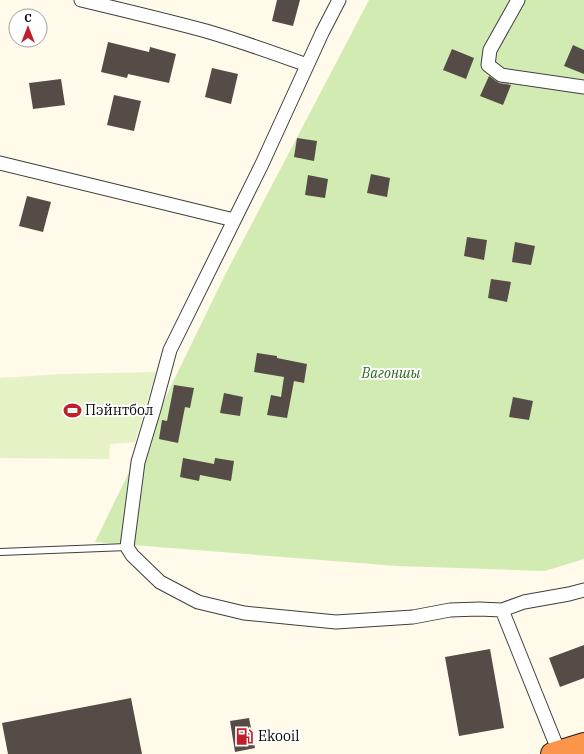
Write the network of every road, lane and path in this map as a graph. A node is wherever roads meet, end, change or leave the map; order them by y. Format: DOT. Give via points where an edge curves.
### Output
graph roads {
  1 [pos="81,0"];
  2 [pos="339,0"];
  3 [pos="518,0"];
  4 [pos="308,65"];
  5 [pos="584,87"];
  6 [pos="0,163"];
  7 [pos="234,220"];
  8 [pos="127,546"];
  9 [pos="0,552"];
  10 [pos="584,590"];
  11 [pos="502,610"];
  12 [pos="584,744"];
  13 [pos="556,753"];
  1 -- 4 [label="street" via="206,31"];
  2 -- 4 [label="street"];
  3 -- 5 [label="street" via="490,50 488,65 501,75"];
  4 -- 7 [label="street"];
  6 -- 7 [label="street"];
  7 -- 8 [label="street" via="170,350 138,462"];
  8 -- 9 [label="lane"];
  8 -- 11 [label="street" via="132,555 160,582 198,602 244,613 336,622 413,617 450,610"];
  10 -- 11 [label="street" via="524,602"];
  11 -- 13 [label="street"];
  12 -- 13 [label="highway"];
}
